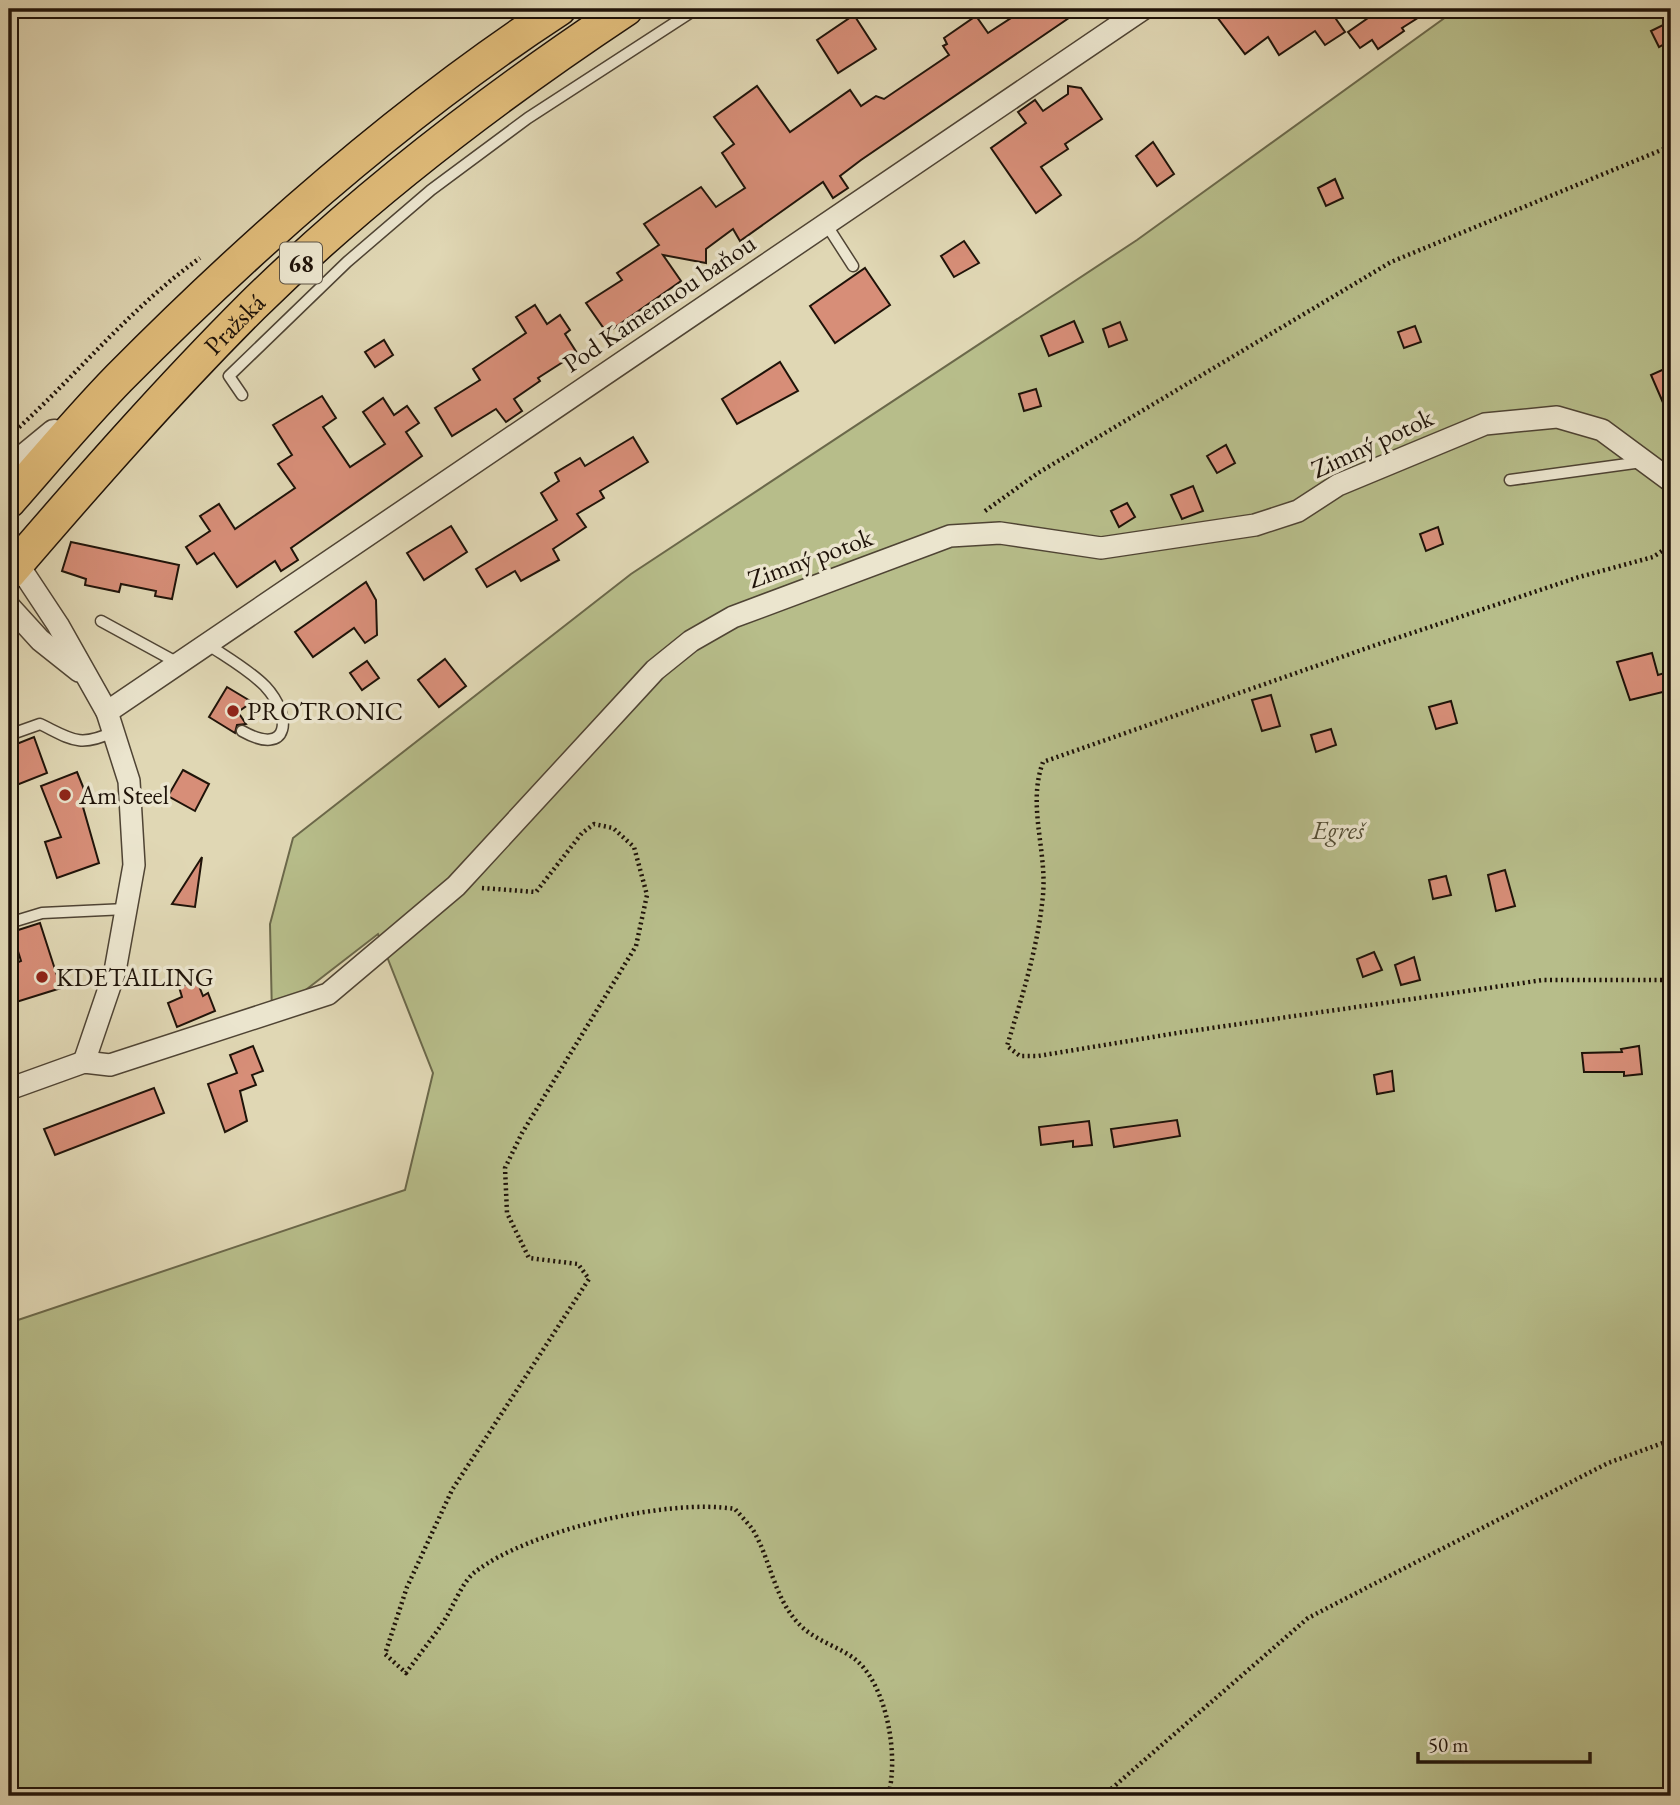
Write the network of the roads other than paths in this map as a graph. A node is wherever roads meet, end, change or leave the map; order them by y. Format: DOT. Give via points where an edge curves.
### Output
graph roads {
  1 [pos="559,9"];
  2 [pos="626,9"];
  3 [pos="696,9"];
  4 [pos="1143,9"];
  5 [pos="825,224"];
  6 [pos="853,266"];
  7 [pos="117,380"];
  8 [pos="242,395"];
  9 [pos="1645,462"];
  10 [pos="9,463"];
  11 [pos="1510,480"];
  12 [pos="1671,481"];
  13 [pos="9,501"];
  14 [pos="11,563"];
  15 [pos="9,606"];
  16 [pos="101,621"];
  17 [pos="9,627"];
  18 [pos="40,640"];
  19 [pos="207,644"];
  20 [pos="180,664"];
  21 [pos="88,679"];
  22 [pos="110,722"];
  23 [pos="242,731"];
  24 [pos="9,735"];
  25 [pos="126,909"];
  26 [pos="9,923"];
  27 [pos="83,1062"];
  28 [pos="9,1089"];
  1 -- 7 [label="main road, Pražská / 68" via="387,135 185,313"];
  2 -- 14 [label="main road, Pražská / 68" via="476,116 368,203 254,305"];
  3 -- 8 [label="lane" via="528,118 431,190 347,262 229,376"];
  4 -- 5 [label="street, Pod Kamennou baňou"];
  5 -- 6 [label="lane"];
  5 -- 19 [label="street, Pod Kamennou baňou"];
  7 -- 10 [label="street" via="26,456"];
  7 -- 13 [label="main road, Pražská / 68"];
  9 -- 11 [label="lane"];
  9 -- 12 [label="street, Zimný potok"];
  9 -- 27 [label="street, Zimný potok" via="1602,430 1557,417 1485,424 1338,485 1298,511 1255,524 1101,548 1000,533 950,536 733,617 691,641 655,670 456,886 328,994 110,1065"];
  14 -- 21 [label="street" via="58,625"];
  15 -- 18 [label="street"];
  16 -- 20 [label="lane"];
  17 -- 18 [label="street"];
  18 -- 21 [label="street"];
  19 -- 20 [label="street, Pod Kamennou baňou"];
  19 -- 23 [label="lane" via="265,686 285,721 283,732 273,740 262,742"];
  20 -- 22 [label="street, Pod Kamennou baňou"];
  21 -- 22 [label="street"];
  22 -- 24 [label="lane, Pod Kamennou baňou" via="92,742 40,724"];
  22 -- 25 [label="street" via="129,781 134,865"];
  25 -- 26 [label="lane" via="42,912"];
  25 -- 27 [label="street" via="115,971"];
  27 -- 28 [label="street"];
}
